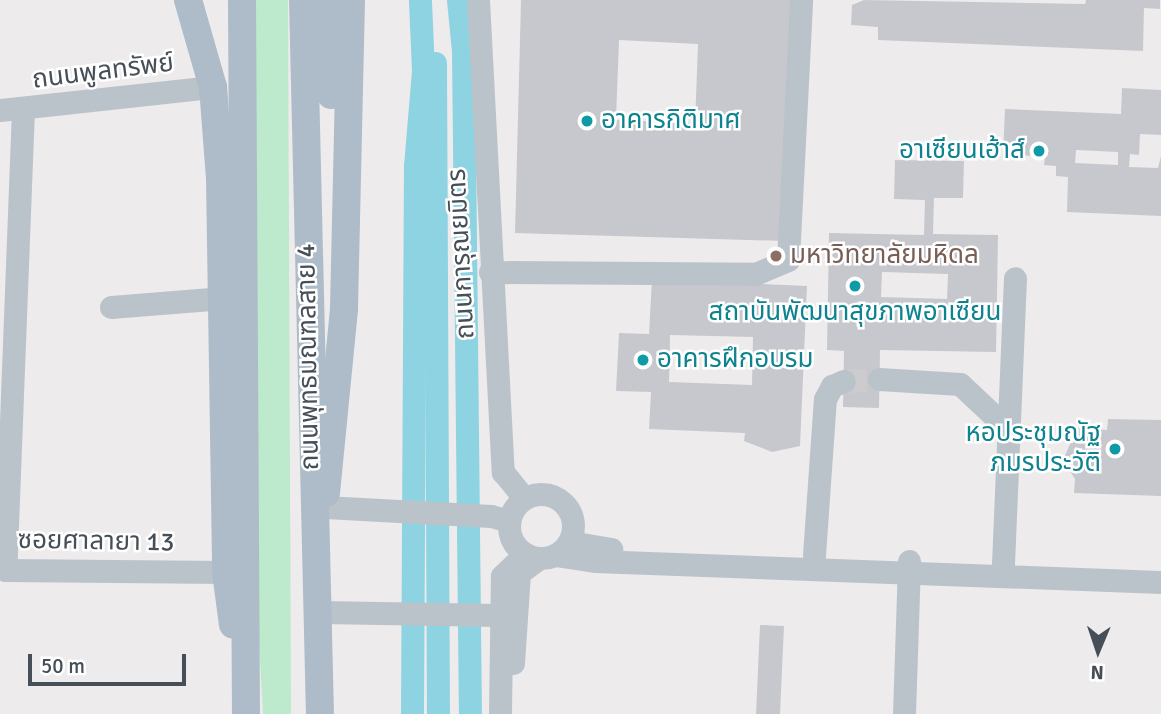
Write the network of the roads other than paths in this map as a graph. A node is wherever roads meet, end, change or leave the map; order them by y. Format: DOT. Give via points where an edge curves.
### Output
graph roads {
  1 [pos="188,0"];
  2 [pos="242,0"];
  3 [pos="303,0"];
  4 [pos="331,0"];
  5 [pos="351,0"];
  6 [pos="478,0"];
  7 [pos="801,0"];
  8 [pos="213,87"];
  9 [pos="23,109"];
  10 [pos="0,110"];
  11 [pos="490,272"];
  12 [pos="1015,278"];
  13 [pos="224,298"];
  14 [pos="111,307"];
  15 [pos="879,379"];
  16 [pos="844,381"];
  17 [pos="1008,429"];
  18 [pos="312,477"];
  19 [pos="524,498"];
  20 [pos="325,507"];
  21 [pos="509,521"];
  22 [pos="547,552"];
  23 [pos="814,555"];
  24 [pos="1003,565"];
  25 [pos="320,566"];
  26 [pos="909,567"];
  27 [pos="1161,570"];
  28 [pos="226,572"];
  29 [pos="1161,582"];
  30 [pos="320,612"];
  31 [pos="488,615"];
  32 [pos="244,675"];
  33 [pos="246,714"];
  34 [pos="320,714"];
  35 [pos="500,714"];
  36 [pos="513,714"];
  37 [pos="904,714"];
  1 -- 8 [label="main road"];
  2 -- 32 [label="main road" via="249,576"];
  3 -- 18 [label="main road, ถนนพุทธมณฑลสาย 4"];
  4 -- 18 [label="main road" via="332,198"];
  5 -- 20 [label="main road" via="344,308"];
  6 -- 11 [label="street, ถนนการุณยมิตร"];
  7 -- 11 [label="street" via="788,260 755,274"];
  8 -- 9 [label="street, ถนนพูลทรัพย์"];
  8 -- 13 [label="main road"];
  9 -- 10 [label="street, ถนนพูลทรัพย์"];
  9 -- 28 [label="street, ซอยศาลายา 13" via="5,569"];
  11 -- 19 [label="street, ถนนการุณยมิตร" via="503,472"];
  12 -- 17 [label="street"];
  13 -- 14 [label="street"];
  13 -- 28 [label="main road"];
  15 -- 17 [label="street" via="960,384"];
  16 -- 23 [label="street" via="832,386 825,399"];
  17 -- 24 [label="street"];
  18 -- 25 [label="main road, ถนนพุทธมณฑลสาย 4"];
  19 -- 21 [label="street"];
  19 -- 22 [label="street" via="545,494 564,503 573,522"];
  20 -- 21 [label="street"];
  20 -- 25 [label="main road"];
  21 -- 22 [label="street" via="510,537"];
  22 -- 23 [label="street"];
  22 -- 26 [label="street" via="595,561"];
  22 -- 31 [label="street" via="502,576"];
  22 -- 36 [label="street" via="519,573"];
  23 -- 26 [label="street"];
  24 -- 26 [label="street"];
  24 -- 27 [label="street"];
  25 -- 30 [label="main road, ถนนพุทธมณฑลสาย 4"];
  26 -- 29 [label="street"];
  26 -- 37 [label="street"];
  28 -- 32 [label="main road"];
  30 -- 31 [label="street"];
  30 -- 34 [label="main road, ถนนพุทธมณฑลสาย 4"];
  31 -- 35 [label="street"];
  32 -- 33 [label="main road"];
}
